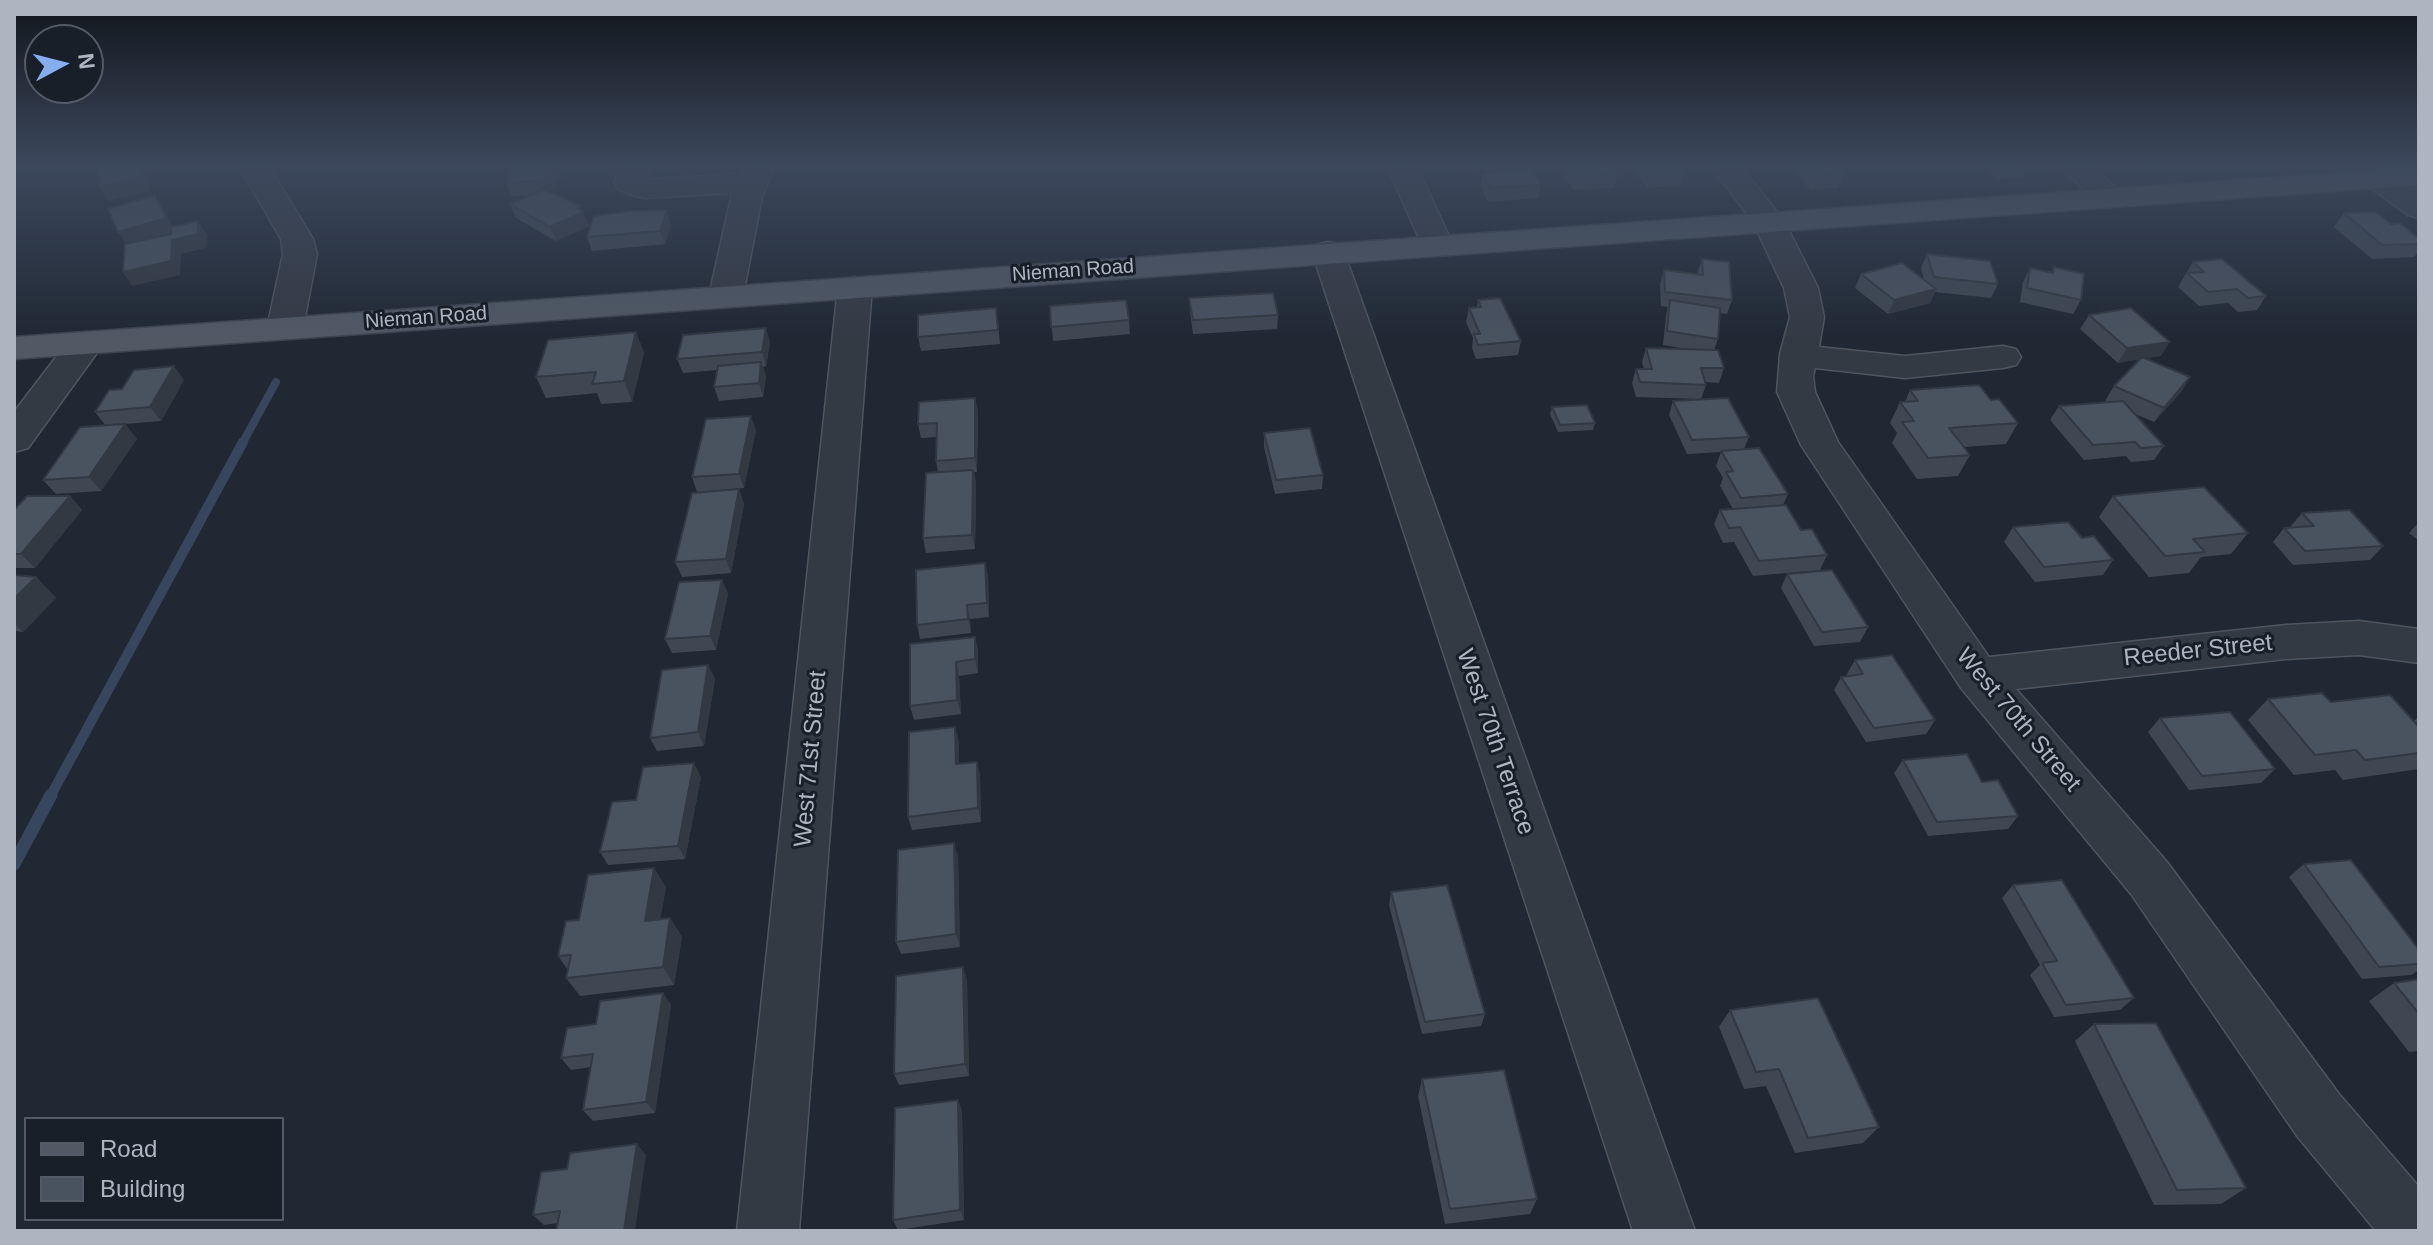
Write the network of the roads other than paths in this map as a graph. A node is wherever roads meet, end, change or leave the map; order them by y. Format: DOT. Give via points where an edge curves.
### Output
graph roads {
  1 [pos="288,224"];
  2 [pos="744,224"];
  3 [pos="1428,224"];
  4 [pos="1725,224"];
  5 [pos="1770,224"];
  6 [pos="1437,245"];
  7 [pos="1328,252"];
  8 [pos="855,287"];
  9 [pos="726,296"];
  10 [pos="285,328"];
  11 [pos="86,343"];
  12 [pos="14,348"];
  13 [pos="1798,354"];
  14 [pos="2003,357"];
  15 [pos="14,439"];
  16 [pos="2419,646"];
  17 [pos="1977,676"];
  18 [pos="768,1231"];
  19 [pos="1664,1231"];
  20 [pos="2416,1231"];
  1 -- 10 [label="street" via="300,254"];
  2 -- 9 [label="street"];
  3 -- 6 [label="street"];
  4 -- 6 [label="main road, Nieman Road"];
  5 -- 13 [label="street, West 70th Street" via="1801,288 1807,317"];
  6 -- 7 [label="main road, Nieman Road"];
  7 -- 8 [label="main road, Nieman Road"];
  7 -- 19 [label="street, West 70th Terrace"];
  8 -- 9 [label="main road, Nieman Road"];
  8 -- 18 [label="street, West 71st Street"];
  9 -- 10 [label="main road, Nieman Road"];
  10 -- 11 [label="main road, Nieman Road"];
  11 -- 12 [label="main road, Nieman Road"];
  11 -- 15 [label="street"];
  13 -- 14 [label="street" via="1905,367"];
  13 -- 17 [label="street, West 70th Street" via="1796,392 1809,427"];
  16 -- 17 [label="street, Reeder Street" via="2359,638 2286,642"];
  17 -- 20 [label="street, West 70th Street" via="2149,878 2318,1115"];
}
